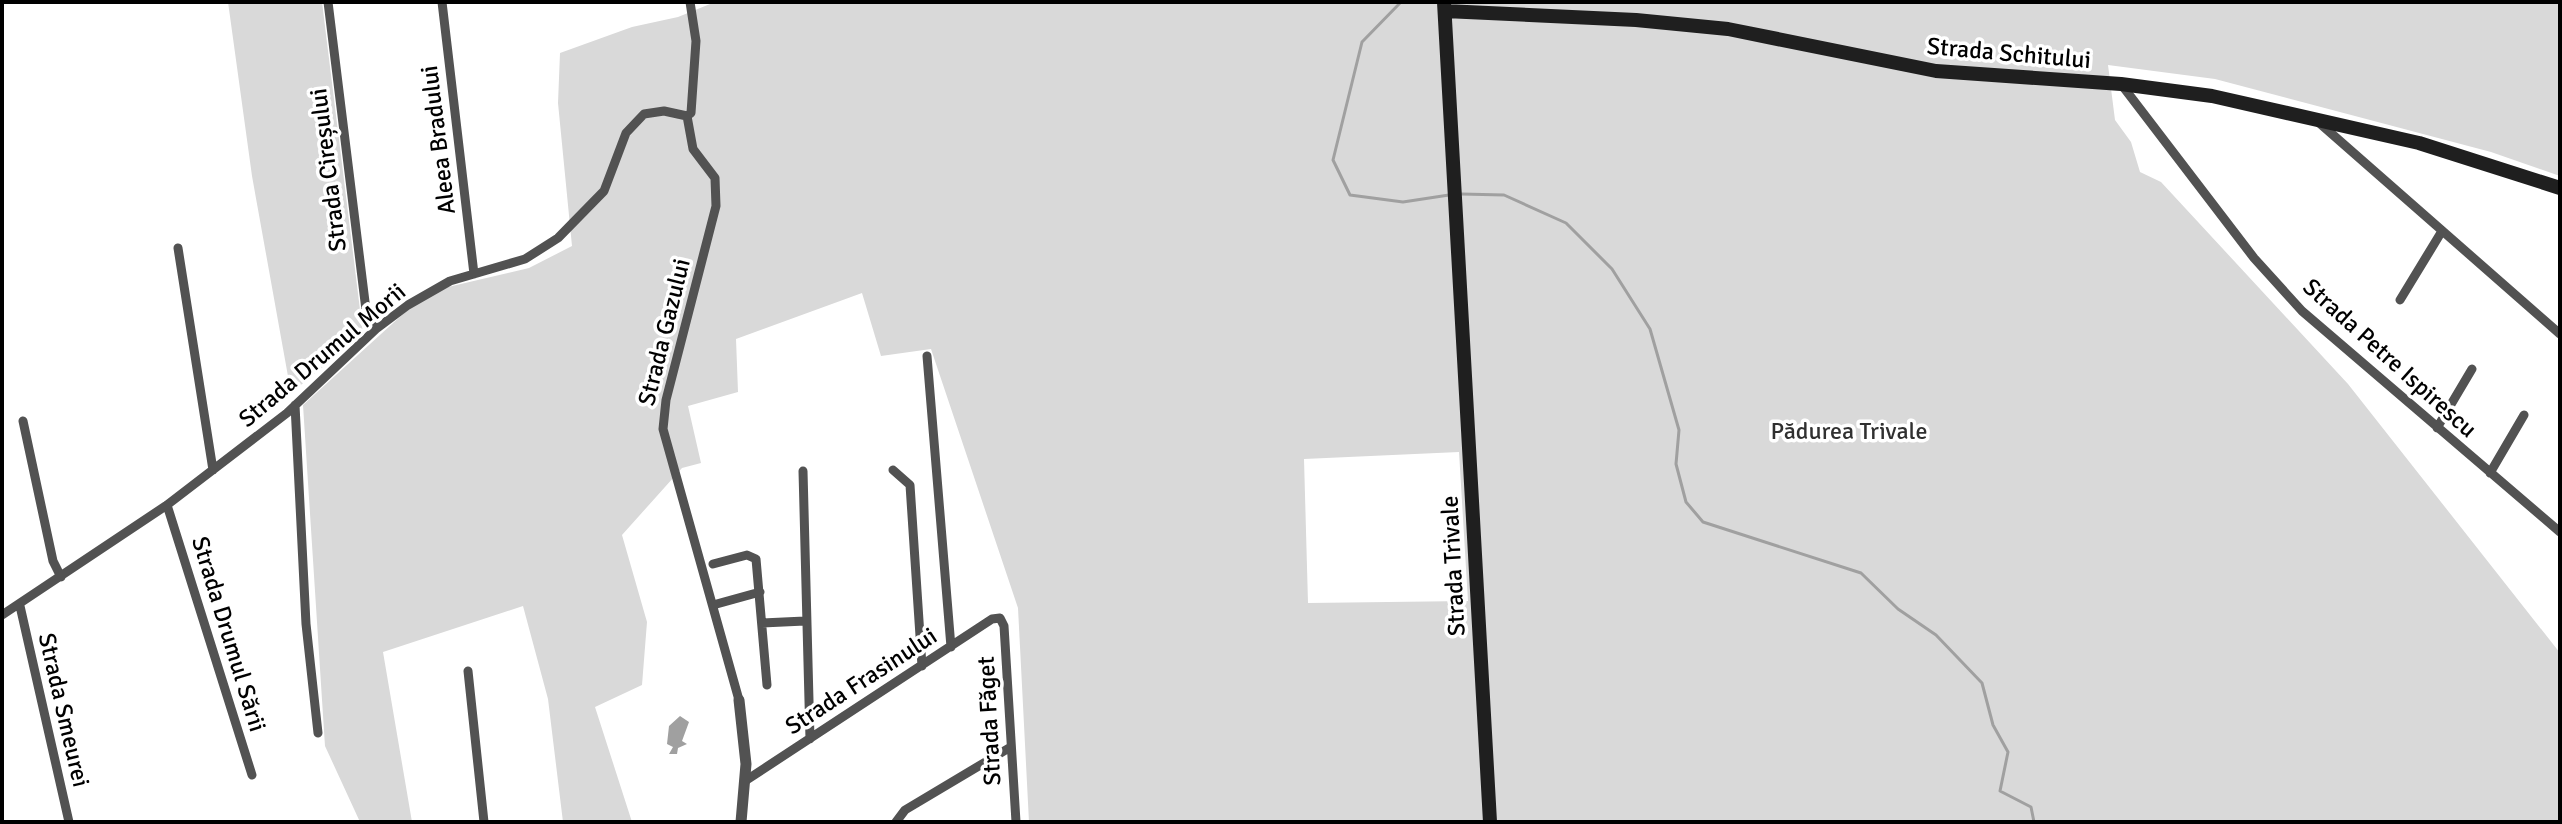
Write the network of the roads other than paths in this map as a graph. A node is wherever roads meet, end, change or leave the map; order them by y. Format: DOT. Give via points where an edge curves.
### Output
graph roads {
  1 [pos="328,2"];
  2 [pos="442,2"];
  3 [pos="690,2"];
  4 [pos="1445,6"];
  5 [pos="2121,84"];
  6 [pos="687,116"];
  7 [pos="2314,118"];
  8 [pos="2560,188"];
  9 [pos="2442,231"];
  10 [pos="178,248"];
  11 [pos="474,274"];
  12 [pos="2400,300"];
  13 [pos="376,329"];
  14 [pos="2560,334"];
  15 [pos="927,356"];
  16 [pos="2472,369"];
  17 [pos="295,405"];
  18 [pos="2524,415"];
  19 [pos="23,421"];
  20 [pos="2437,428"];
  21 [pos="213,470"];
  22 [pos="893,470"];
  23 [pos="803,471"];
  24 [pos="2490,473"];
  25 [pos="167,505"];
  26 [pos="2560,532"];
  27 [pos="713,564"];
  28 [pos="61,577"];
  29 [pos="760,592"];
  30 [pos="713,605"];
  31 [pos="20,606"];
  32 [pos="2,615"];
  33 [pos="1000,618"];
  34 [pos="805,621"];
  35 [pos="762,623"];
  36 [pos="951,647"];
  37 [pos="922,666"];
  38 [pos="468,671"];
  39 [pos="767,685"];
  40 [pos="739,700"];
  41 [pos="318,733"];
  42 [pos="810,739"];
  43 [pos="1009,748"];
  44 [pos="252,775"];
  45 [pos="745,781"];
  46 [pos="69,822"];
  47 [pos="484,822"];
  48 [pos="741,822"];
  49 [pos="896,822"];
  50 [pos="1016,822"];
  51 [pos="1490,822"];
  1 -- 13 [label="street, Strada Cireșului" via="367,318"];
  2 -- 11 [label="street, Aleea Bradului"];
  3 -- 6 [label="street" via="696,41"];
  4 -- 5 [label="main road, Strada Schitului" via="1728,29 1936,71"];
  4 -- 51 [label="main road, Strada Trivale"];
  5 -- 7 [label="main road, Strada Schitului"];
  5 -- 20 [label="street, Strada Petre Ispirescu" via="2254,258 2302,311"];
  6 -- 11 [label="street, Strada Drumul Morii" via="644,114 626,133 604,191 558,238 525,259"];
  6 -- 30 [label="street, Strada Gazului" via="693,149 715,178 716,206 663,429"];
  7 -- 8 [label="main road, Strada Schitului" via="2419,143"];
  7 -- 9 [label="street"];
  9 -- 12 [label="street"];
  9 -- 14 [label="street"];
  10 -- 21 [label="street"];
  11 -- 13 [label="street, Strada Drumul Morii" via="433,289"];
  13 -- 17 [label="street, Strada Drumul Morii"];
  15 -- 36 [label="street"];
  16 -- 20 [label="street"];
  17 -- 21 [label="street, Strada Drumul Morii"];
  17 -- 41 [label="street" via="306,624"];
  18 -- 24 [label="street"];
  19 -- 28 [label="street"];
  20 -- 24 [label="street, Strada Petre Ispirescu"];
  21 -- 25 [label="street, Strada Drumul Morii"];
  22 -- 37 [label="street" via="910,485"];
  23 -- 34 [label="street"];
  24 -- 26 [label="street, Strada Petre Ispirescu"];
  25 -- 28 [label="street, Strada Drumul Morii"];
  25 -- 44 [label="street, Strada Drumul Sării"];
  27 -- 29 [label="street" via="753,557"];
  28 -- 31 [label="street, Strada Drumul Morii"];
  29 -- 30 [label="street"];
  29 -- 35 [label="street"];
  30 -- 40 [label="street, Strada Gazului"];
  31 -- 32 [label="street, Strada Drumul Morii"];
  31 -- 46 [label="street, Strada Smeurei"];
  33 -- 36 [label="street, Strada Frasinului"];
  33 -- 43 [label="street, Strada Făget"];
  34 -- 35 [label="street"];
  34 -- 42 [label="street"];
  35 -- 39 [label="street"];
  36 -- 37 [label="street, Strada Frasinului"];
  37 -- 42 [label="street, Strada Frasinului"];
  38 -- 47 [label="street"];
  40 -- 45 [label="street"];
  42 -- 45 [label="street, Strada Frasinului"];
  43 -- 49 [label="street" via="905,810"];
  43 -- 50 [label="street, Strada Făget"];
  45 -- 48 [label="street"];
}
